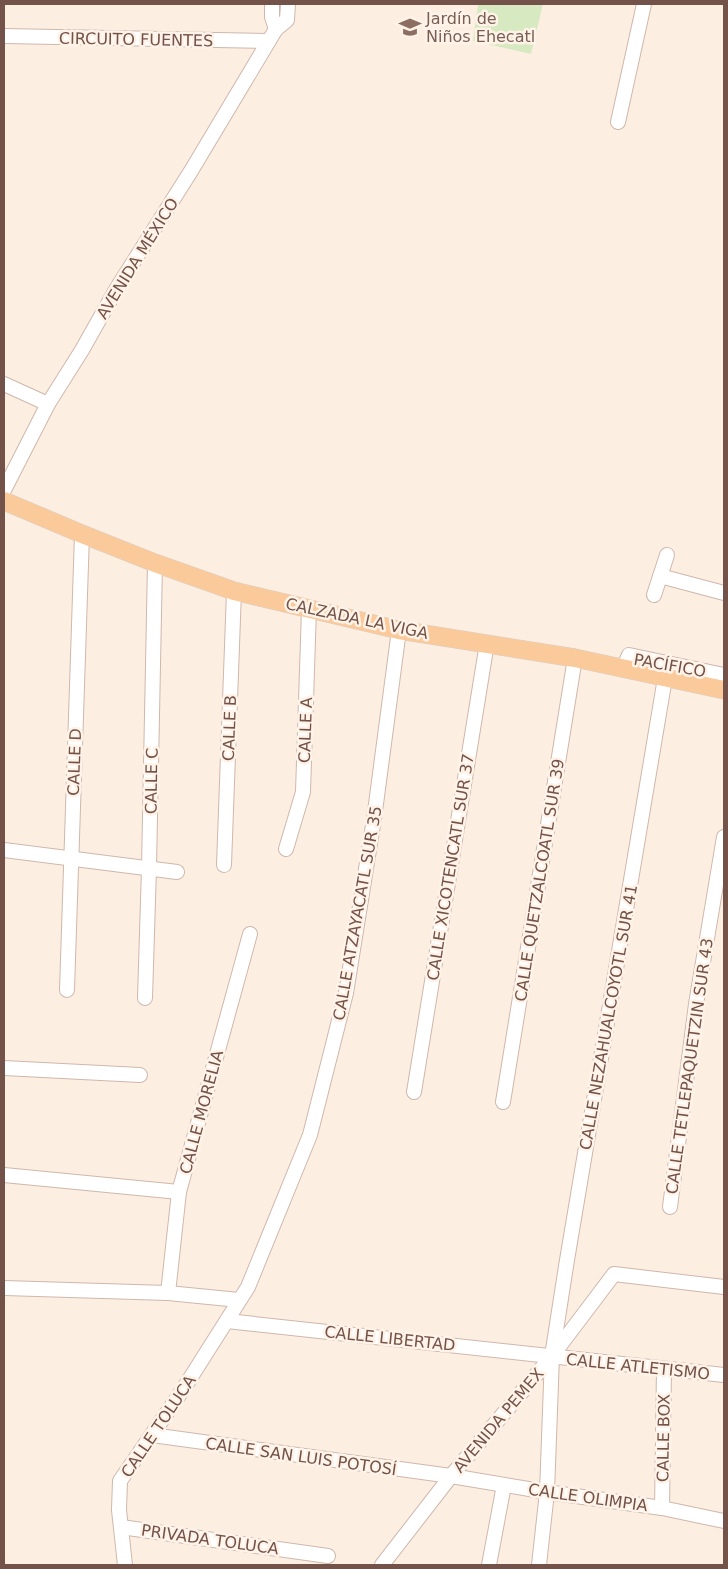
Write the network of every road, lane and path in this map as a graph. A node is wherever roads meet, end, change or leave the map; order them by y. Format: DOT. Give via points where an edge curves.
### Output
graph roads {
  1 [pos="272,4"];
  2 [pos="288,4"];
  3 [pos="644,4"];
  4 [pos="276,29"];
  5 [pos="4,36"];
  6 [pos="268,41"];
  7 [pos="618,122"];
  8 [pos="4,384"];
  9 [pos="48,404"];
  10 [pos="4,490"];
  11 [pos="4,501"];
  12 [pos="82,534"];
  13 [pos="667,555"];
  14 [pos="155,563"];
  15 [pos="660,576"];
  16 [pos="234,591"];
  17 [pos="724,593"];
  18 [pos="654,595"];
  19 [pos="309,609"];
  20 [pos="399,630"];
  21 [pos="487,643"];
  22 [pos="575,658"];
  23 [pos="623,669"];
  24 [pos="724,675"];
  25 [pos="665,678"];
  26 [pos="724,690"];
  27 [pos="724,837"];
  28 [pos="4,850"];
  29 [pos="286,850"];
  30 [pos="71,858"];
  31 [pos="224,865"];
  32 [pos="149,868"];
  33 [pos="177,872"];
  34 [pos="250,934"];
  35 [pos="67,990"];
  36 [pos="145,998"];
  37 [pos="4,1068"];
  38 [pos="140,1075"];
  39 [pos="414,1092"];
  40 [pos="503,1102"];
  41 [pos="4,1174"];
  42 [pos="179,1192"];
  43 [pos="670,1207"];
  44 [pos="724,1287"];
  45 [pos="4,1288"];
  46 [pos="168,1293"];
  47 [pos="239,1300"];
  48 [pos="227,1321"];
  49 [pos="552,1356"];
  50 [pos="664,1369"];
  51 [pos="724,1375"];
  52 [pos="152,1435"];
  53 [pos="451,1476"];
  54 [pos="504,1485"];
  55 [pos="547,1492"];
  56 [pos="662,1508"];
  57 [pos="724,1521"];
  58 [pos="121,1527"];
  59 [pos="328,1556"];
  60 [pos="125,1565"];
  61 [pos="382,1565"];
  62 [pos="488,1565"];
  63 [pos="539,1565"];
  1 -- 4 [label="street"];
  2 -- 4 [label="street, AVENIDA MÉXICO" via="287,20"];
  3 -- 7 [label="street"];
  4 -- 6 [label="street, AVENIDA MÉXICO"];
  5 -- 6 [label="street, CIRCUITO FUENTES"];
  6 -- 9 [label="street, AVENIDA MÉXICO"];
  8 -- 9 [label="street"];
  9 -- 10 [label="street, AVENIDA MÉXICO"];
  11 -- 12 [label="main road, CALZADA LA VIGA"];
  12 -- 14 [label="main road, CALZADA LA VIGA"];
  12 -- 30 [label="street, CALLE D"];
  13 -- 15 [label="street"];
  14 -- 16 [label="main road, CALZADA LA VIGA"];
  14 -- 32 [label="street, CALLE C"];
  15 -- 17 [label="street"];
  15 -- 18 [label="street"];
  16 -- 19 [label="main road, CALZADA LA VIGA"];
  16 -- 31 [label="street, CALLE B"];
  19 -- 20 [label="main road, CALZADA LA VIGA"];
  19 -- 29 [label="street, CALLE A" via="303,792"];
  20 -- 21 [label="main road, CALZADA LA VIGA"];
  20 -- 47 [label="street, CALLE ATZAYACATL SUR 35" via="346,993 310,1135 248,1287"];
  21 -- 22 [label="main road, CALZADA LA VIGA"];
  21 -- 39 [label="street, CALLE XICOTENCATL SUR 37"];
  22 -- 23 [label="main road, CALZADA LA VIGA"];
  22 -- 40 [label="street, CALLE QUETZALCOATL SUR 39"];
  23 -- 24 [label="street, PACÍFICO" via="629,654"];
  23 -- 25 [label="main road, CALZADA LA VIGA"];
  25 -- 26 [label="main road, CALZADA LA VIGA"];
  25 -- 49 [label="street, CALLE NEZAHUALCOYOTL SUR 41"];
  27 -- 43 [label="street, CALLE TETLEPAQUETZIN SUR 43" via="696,1004"];
  28 -- 30 [label="street"];
  30 -- 32 [label="street"];
  30 -- 35 [label="street, CALLE D"];
  32 -- 33 [label="street"];
  32 -- 36 [label="street, CALLE C"];
  34 -- 42 [label="street, CALLE MORELIA"];
  37 -- 38 [label="street"];
  41 -- 42 [label="street"];
  42 -- 46 [label="street, CALLE MORELIA"];
  44 -- 49 [label="street, AVENIDA PEMEX" via="614,1274"];
  45 -- 46 [label="street"];
  46 -- 47 [label="street"];
  47 -- 48 [label="street, CALLE TOLUCA"];
  48 -- 49 [label="street, CALLE LIBERTAD"];
  48 -- 52 [label="street, CALLE TOLUCA"];
  49 -- 50 [label="street, CALLE ATLETISMO"];
  49 -- 53 [label="street, AVENIDA PEMEX"];
  49 -- 55 [label="street, CALLE NEZAHUALCOYOTL SUR 41"];
  50 -- 51 [label="street, CALLE ATLETISMO"];
  50 -- 56 [label="street, CALLE BOX"];
  52 -- 53 [label="street, CALLE SAN LUIS POTOSÍ"];
  52 -- 58 [label="street, CALLE TOLUCA" via="120,1481"];
  53 -- 54 [label="street, CALLE OLIMPIA"];
  53 -- 61 [label="street, AVENIDA PEMEX"];
  54 -- 55 [label="street, CALLE OLIMPIA"];
  54 -- 62 [label="street"];
  55 -- 56 [label="street, CALLE OLIMPIA"];
  55 -- 63 [label="street, CALLE NEZAHUALCOYOTL SUR 41"];
  56 -- 57 [label="street, CALLE OLIMPIA"];
  58 -- 59 [label="street, PRIVADA TOLUCA"];
  58 -- 60 [label="street, CALLE TOLUCA"];
}
